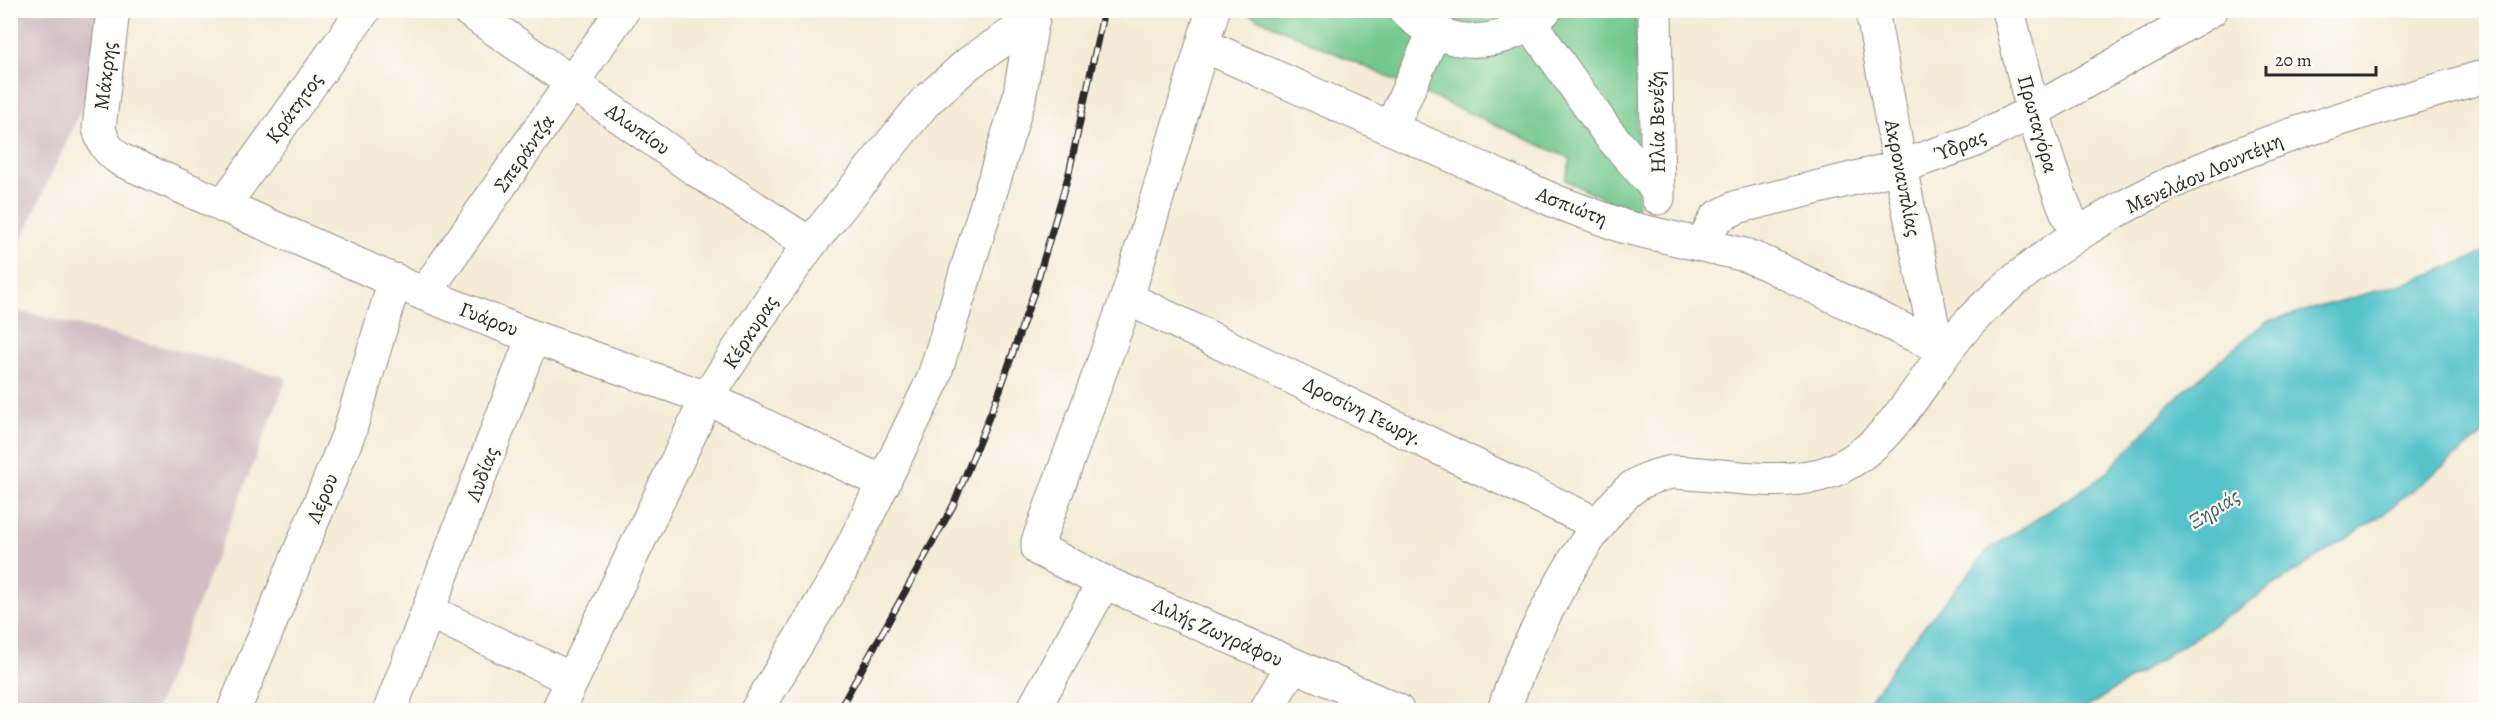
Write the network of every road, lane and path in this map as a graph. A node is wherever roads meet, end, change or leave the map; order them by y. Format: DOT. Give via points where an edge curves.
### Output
graph roads {
  1 [pos="113,10"];
  2 [pos="364,10"];
  3 [pos="468,10"];
  4 [pos="623,10"];
  5 [pos="1213,10"];
  6 [pos="1405,10"];
  7 [pos="1655,10"];
  8 [pos="1872,10"];
  9 [pos="2008,10"];
  10 [pos="2211,10"];
  11 [pos="1033,15"];
  12 [pos="1532,15"];
  13 [pos="1434,32"];
  14 [pos="1203,45"];
  15 [pos="2487,76"];
  16 [pos="573,83"];
  17 [pos="2034,111"];
  18 [pos="1391,128"];
  19 [pos="102,142"];
  20 [pos="1900,167"];
  21 [pos="1658,190"];
  22 [pos="223,206"];
  23 [pos="1657,234"];
  24 [pos="2077,235"];
  25 [pos="810,244"];
  26 [pos="1702,244"];
  27 [pos="410,287"];
  28 [pos="1127,298"];
  29 [pos="533,337"];
  30 [pos="1940,350"];
  31 [pos="707,398"];
  32 [pos="884,483"];
  33 [pos="1599,525"];
  34 [pos="1104,582"];
  35 [pos="430,612"];
  36 [pos="1293,665"];
  37 [pos="571,679"];
  38 [pos="234,711"];
  39 [pos="390,711"];
  40 [pos="558,711"];
  41 [pos="757,711"];
  42 [pos="1033,711"];
  43 [pos="1266,711"];
  44 [pos="1396,711"];
  45 [pos="1504,711"];
  1 -- 19 [label="street, Μάκρης" via="99,128"];
  2 -- 22 [label="street, Κράτητος"];
  3 -- 16 [label="street, Αλωπίου"];
  4 -- 16 [label="street, Σπεράντζα"];
  5 -- 14 [label="street"];
  6 -- 13 [label="street"];
  7 -- 21 [label="street, Ηλία Βενέζη"];
  8 -- 20 [label="street, Ακροναυπλίας"];
  9 -- 17 [label="street, Πρωταγόρα"];
  10 -- 17 [label="street, Ύδρας"];
  11 -- 25 [label="street, Κέρκυρας" via="925,102"];
  11 -- 32 [label="street, Κέρκυρας" via="1019,99 933,380"];
  12 -- 13 [label="street" via="1506,36 1488,40 1470,41"];
  12 -- 21 [label="street" via="1608,133"];
  13 -- 18 [label="street"];
  14 -- 18 [label="street, Ασπιώτη"];
  14 -- 28 [label="street"];
  15 -- 24 [label="street, Μενελάου Λουντέμη" via="2253,147 2163,186"];
  16 -- 25 [label="street, Αλωπίου"];
  16 -- 27 [label="street, Σπεράντζα"];
  17 -- 20 [label="street, Ύδρας" via="1971,142"];
  17 -- 24 [label="street, Πρωταγόρα" via="2056,188"];
  18 -- 23 [label="street, Ασπιώτη" via="1557,202"];
  19 -- 22 [label="street, Γυάρου" via="122,160"];
  20 -- 26 [label="street, Ύδρας" via="1737,207 1716,218"];
  20 -- 30 [label="street, Ακροναυπλίας"];
  21 -- 23 [label="street, Ηλία Βενέζη"];
  22 -- 27 [label="street, Γυάρου"];
  23 -- 26 [label="street, Ασπιώτη"];
  24 -- 30 [label="street, Μενελάου Λουντέμη" via="2037,263"];
  25 -- 31 [label="street, Κέρκυρας"];
  26 -- 30 [label="street, Ασπιώτη" via="1745,255 1790,273"];
  27 -- 29 [label="street, Γυάρου"];
  27 -- 38 [label="street, Λέρου"];
  28 -- 33 [label="street, Δροσίνη Γεωργ."];
  28 -- 34 [label="street, Λιλής Ζωγράφου" via="1038,542 1040,551"];
  29 -- 31 [label="street, Γυάρου"];
  29 -- 35 [label="street, Λυδίας"];
  30 -- 33 [label="street, Μενελάου Λουντέμη" via="1882,435 1836,468 1805,478 1657,475 1628,492"];
  31 -- 32 [label="street, Γυάρου"];
  31 -- 37 [label="street, Κέρκυρας"];
  32 -- 41 [label="street, Κέρκυρας" via="840,573"];
  33 -- 45 [label="street, Μενελάου Λουντέμη" via="1537,632"];
  34 -- 36 [label="street, Λιλής Ζωγράφου"];
  34 -- 42 [label="street"];
  35 -- 37 [label="street"];
  35 -- 39 [label="street, Λυδίας"];
  36 -- 43 [label="street"];
  36 -- 44 [label="street, Λιλής Ζωγράφου"];
  37 -- 40 [label="street, Κέρκυρας"];
}
